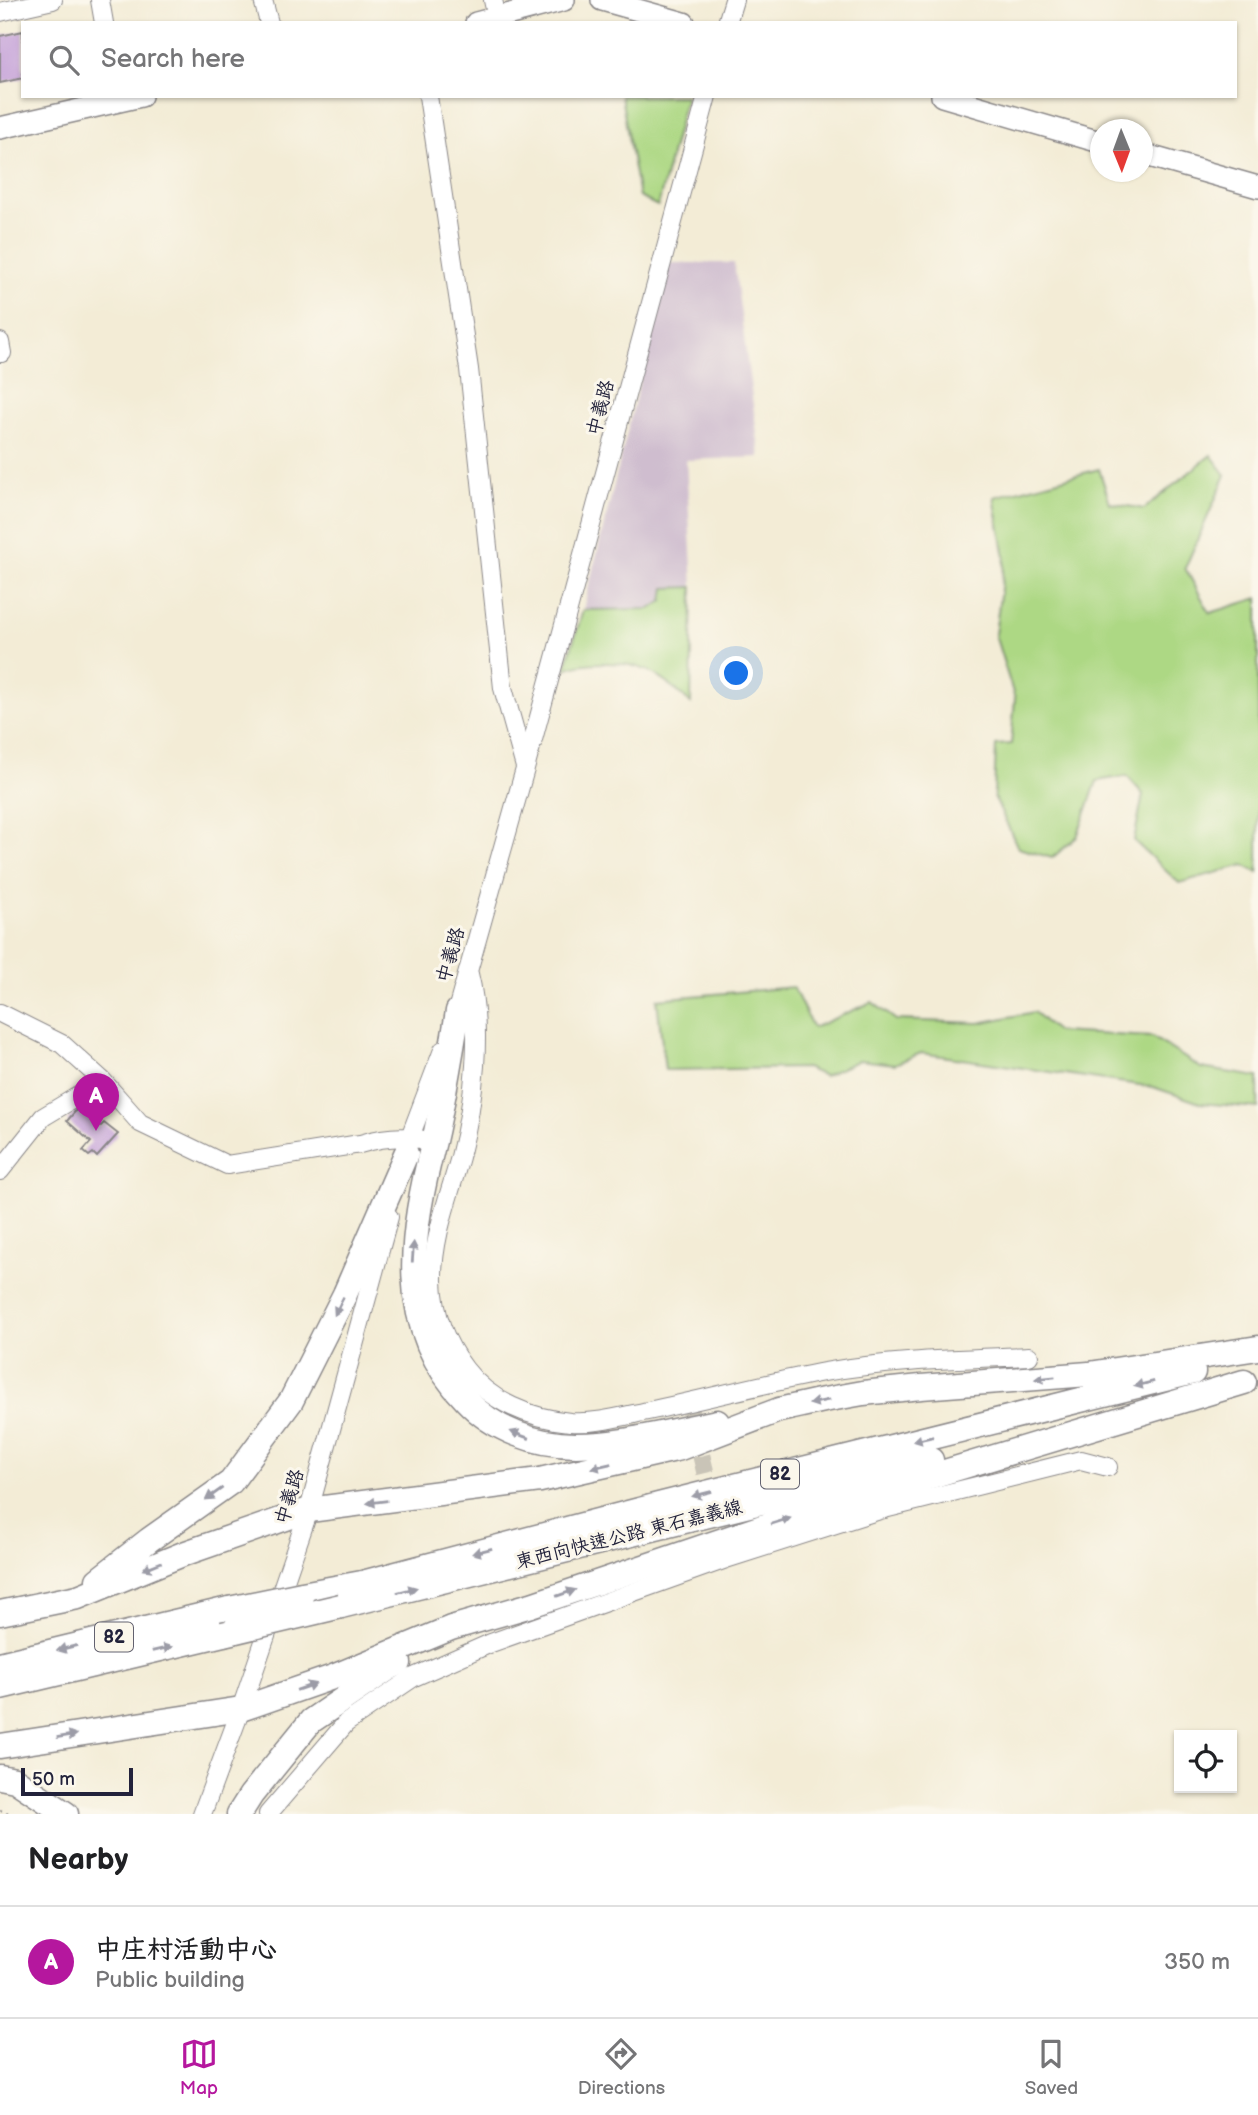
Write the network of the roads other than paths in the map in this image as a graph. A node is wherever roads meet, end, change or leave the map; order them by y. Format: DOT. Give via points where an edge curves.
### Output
graph roads {
  1 [pos="53,0"];
  2 [pos="100,0"];
  3 [pos="263,0"];
  4 [pos="564,0"];
  5 [pos="602,0"];
  6 [pos="734,0"];
  7 [pos="0,12"];
  8 [pos="489,14"];
  9 [pos="104,21"];
  10 [pos="269,21"];
  11 [pos="677,21"];
  12 [pos="728,21"];
  13 [pos="132,98"];
  14 [pos="428,98"];
  15 [pos="705,98"];
  16 [pos="949,98"];
  17 [pos="0,128"];
  18 [pos="1090,139"];
  19 [pos="1153,157"];
  20 [pos="1258,187"];
  21 [pos="0,342"];
  22 [pos="0,353"];
  23 [pos="525,769"];
  24 [pos="468,970"];
  25 [pos="458,1011"];
  26 [pos="0,1013"];
  27 [pos="103,1081"];
  28 [pos="416,1144"];
  29 [pos="0,1171"];
  30 [pos="1258,1348"];
  31 [pos="1029,1356"];
  32 [pos="1258,1357"];
  33 [pos="1251,1380"];
  34 [pos="779,1410"];
  35 [pos="1108,1466"];
  36 [pos="309,1510"];
  37 [pos="78,1597"];
  38 [pos="530,1605"];
  39 [pos="0,1614"];
  40 [pos="0,1664"];
  41 [pos="0,1687"];
  42 [pos="241,1709"];
  43 [pos="0,1746"];
  44 [pos="0,1777"];
  45 [pos="66,1814"];
  46 [pos="202,1814"];
  47 [pos="240,1814"];
  48 [pos="268,1814"];
  1 -- 7 [label="street"];
  2 -- 9 [label="street"];
  3 -- 10 [label="street"];
  4 -- 8 [label="main road"];
  5 -- 11 [label="main road"];
  6 -- 12 [label="street"];
  13 -- 17 [label="main road"];
  14 -- 23 [label="street" via="469,369 503,688"];
  15 -- 23 [label="street, 中義路"];
  16 -- 18 [label="main road"];
  19 -- 20 [label="main road"];
  21 -- 22 [label="street"];
  23 -- 24 [label="street, 中義路"];
  24 -- 25 [label="street, 中義路"];
  24 -- 31 [label="street" via="474,995 476,1064 461,1154 440,1227 433,1282 444,1335 472,1378 493,1395 526,1414 593,1422 866,1365"];
  25 -- 28 [label="highway"];
  26 -- 27 [label="street" via="62,1044"];
  27 -- 28 [label="street" via="140,1123 227,1165 379,1139"];
  27 -- 29 [label="street" via="43,1117"];
  34 -- 28 [label="highway, one-way" via="574,1446 536,1441 479,1414 430,1352 422,1330 412,1266 420,1196"];
  28 -- 36 [label="street, 中義路"];
  28 -- 37 [label="highway, one-way" via="291,1401 231,1482"];
  30 -- 34 [label="highway, one-way" via="1088,1374 863,1393"];
  32 -- 40 [label="highway, 東西向快速公路 東石嘉義線 / 82, one-way, bridge" via="362,1583 229,1609"];
  38 -- 33 [label="highway, one-way" via="762,1527"];
  41 -- 33 [label="highway, 東西向快速公路 東石嘉義線 / 82, one-way, bridge"];
  34 -- 36 [label="highway, one-way" via="680,1448 540,1480"];
  35 -- 48 [label="street" via="1081,1460 880,1510 491,1643 414,1677 346,1723"];
  36 -- 37 [label="highway, one-way"];
  36 -- 42 [label="street, 中義路"];
  37 -- 39 [label="highway"];
  42 -- 38 [label="highway, one-way" via="451,1628"];
  38 -- 47 [label="highway" via="389,1668 311,1721"];
  43 -- 42 [label="highway, one-way"];
  42 -- 46 [label="street, 中義路"];
  44 -- 45 [label="highway" via="16,1780"];
}
